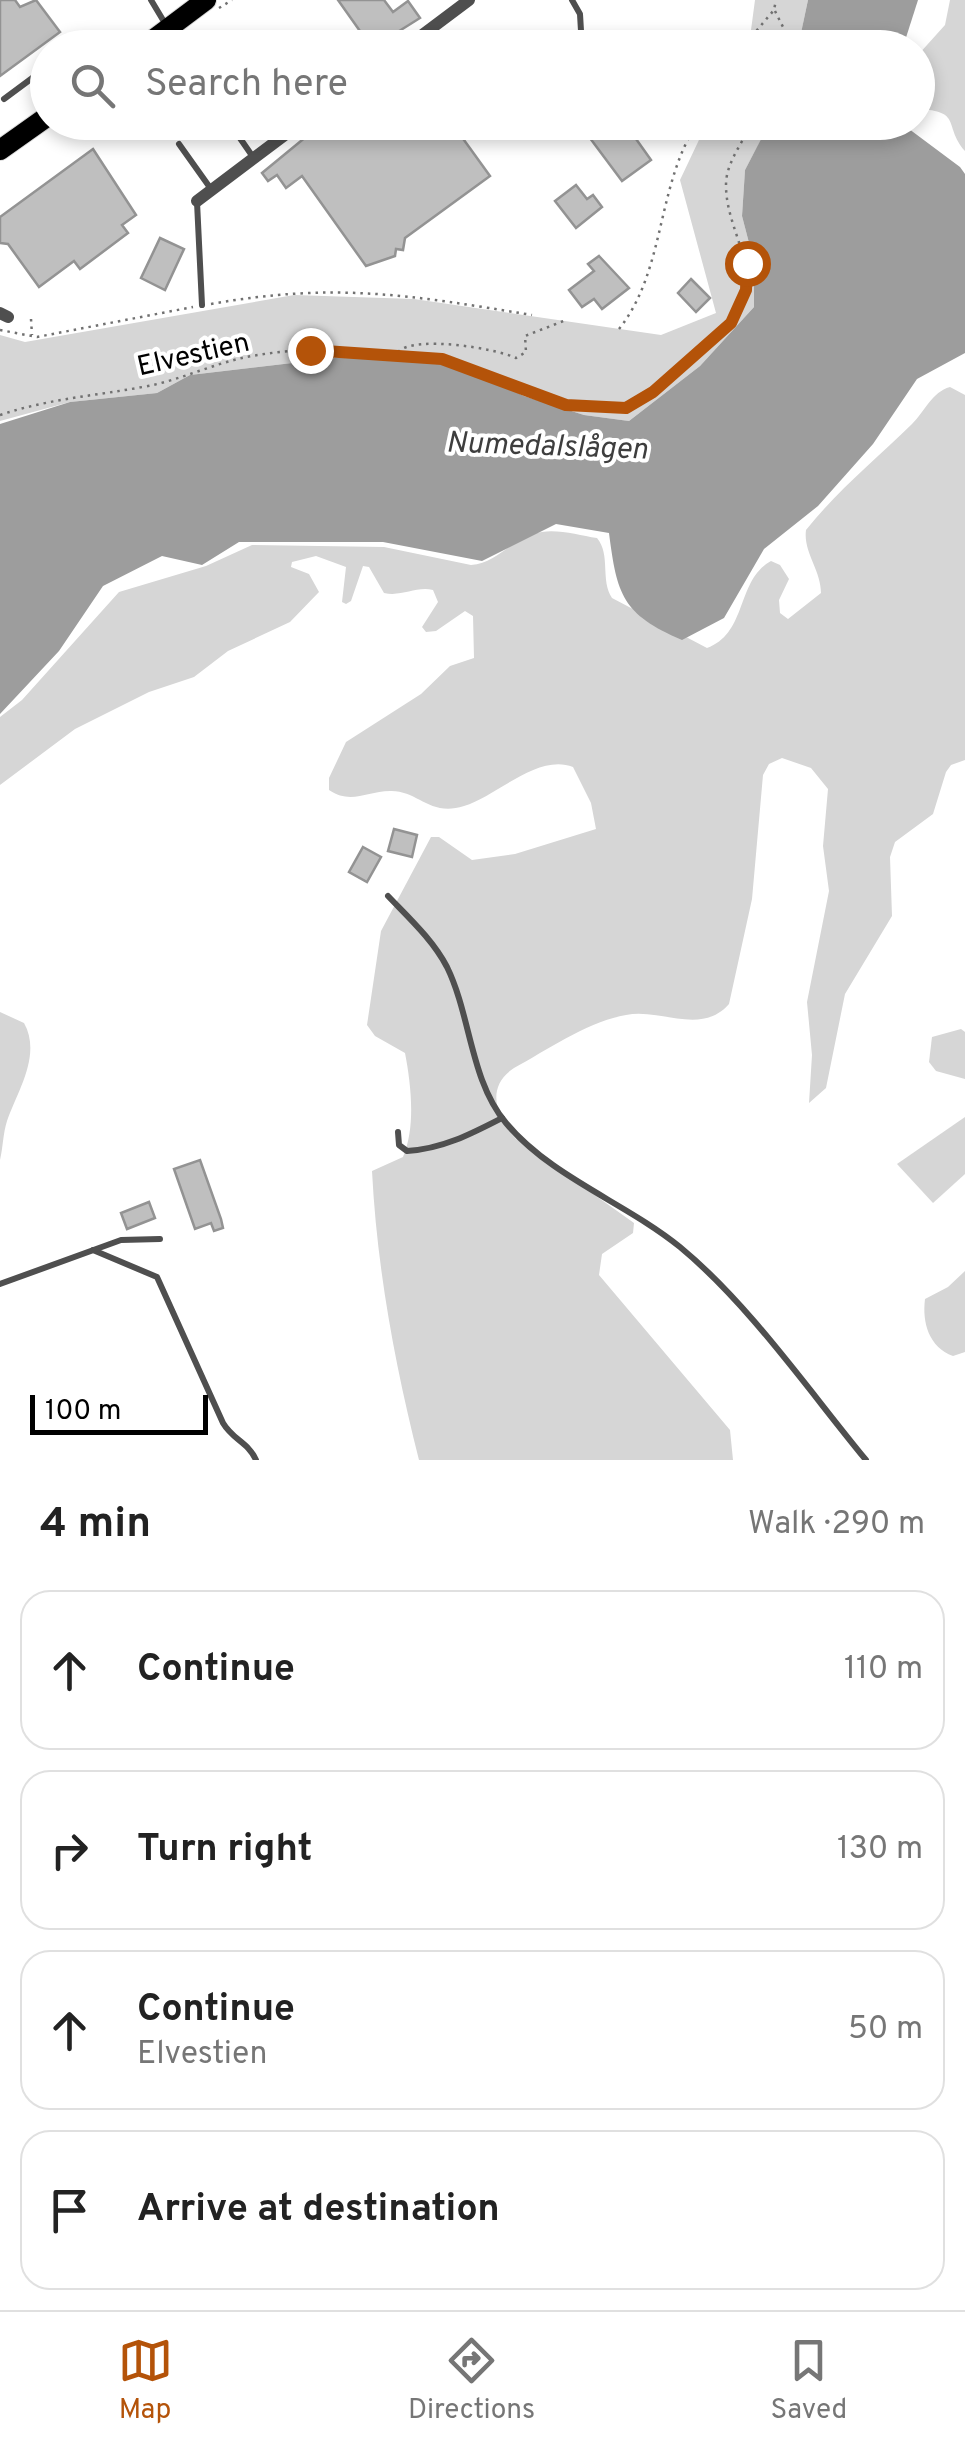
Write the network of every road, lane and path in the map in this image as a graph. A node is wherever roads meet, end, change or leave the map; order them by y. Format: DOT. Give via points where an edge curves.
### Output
graph roads {
  1 [pos="151,0"];
  2 [pos="208,0"];
  3 [pos="470,0"];
  4 [pos="572,0"];
  5 [pos="776,0"];
  6 [pos="774,10"];
  7 [pos="176,23"];
  8 [pos="166,30"];
  9 [pos="429,30"];
  10 [pos="581,30"];
  11 [pos="757,30"];
  12 [pos="782,30"];
  13 [pos="30,79"];
  14 [pos="4,100"];
  15 [pos="30,129"];
  16 [pos="241,140"];
  17 [pos="278,140"];
  18 [pos="690,140"];
  19 [pos="744,140"];
  20 [pos="179,144"];
  21 [pos="0,150"];
  22 [pos="254,158"];
  23 [pos="211,189"];
  24 [pos="197,201"];
  25 [pos="202,305"];
  26 [pos="532,315"];
  27 [pos="31,319"];
  28 [pos="566,320"];
  29 [pos="619,329"];
  30 [pos="1,333"];
  31 [pos="32,337"];
  32 [pos="398,354"];
  33 [pos="0,415"];
  34 [pos="388,896"];
  35 [pos="502,1118"];
  36 [pos="398,1132"];
  37 [pos="160,1239"];
  38 [pos="93,1250"];
  39 [pos="0,1284"];
  40 [pos="256,1460"];
  41 [pos="866,1460"];
  1 -- 7 [label="lane"];
  2 -- 7 [label="highway"];
  3 -- 9 [label="street"];
  4 -- 10 [label="lane"];
  5 -- 6 [label="path"];
  6 -- 11 [label="path"];
  6 -- 12 [label="path"];
  7 -- 8 [label="highway"];
  13 -- 14 [label="lane"];
  15 -- 21 [label="highway"];
  16 -- 22 [label="lane"];
  17 -- 22 [label="street"];
  18 -- 29 [label="path" via="667,189 640,295"];
  19 -- 32 [label="path" via="726,182 749,274 739,310 720,336 635,405 566,405 442,359"];
  20 -- 23 [label="lane"];
  22 -- 23 [label="street"];
  23 -- 24 [label="street"];
  24 -- 25 [label="lane"];
  25 -- 26 [label="path" via="341,290"];
  25 -- 31 [label="path"];
  27 -- 31 [label="path"];
  28 -- 32 [label="path" via="525,336 526,352 516,358 498,350 423,343 410,343"];
  30 -- 31 [label="path"];
  32 -- 33 [label="path, Elvestien" via="338,350 247,357 150,386 40,400"];
  34 -- 35 [label="lane" via="447,966 482,1078"];
  35 -- 36 [label="lane" via="422,1150 399,1146"];
  35 -- 41 [label="lane" via="547,1159 698,1263"];
  37 -- 38 [label="lane" via="121,1240"];
  38 -- 39 [label="lane"];
  38 -- 40 [label="lane" via="157,1277 223,1423"];
}
